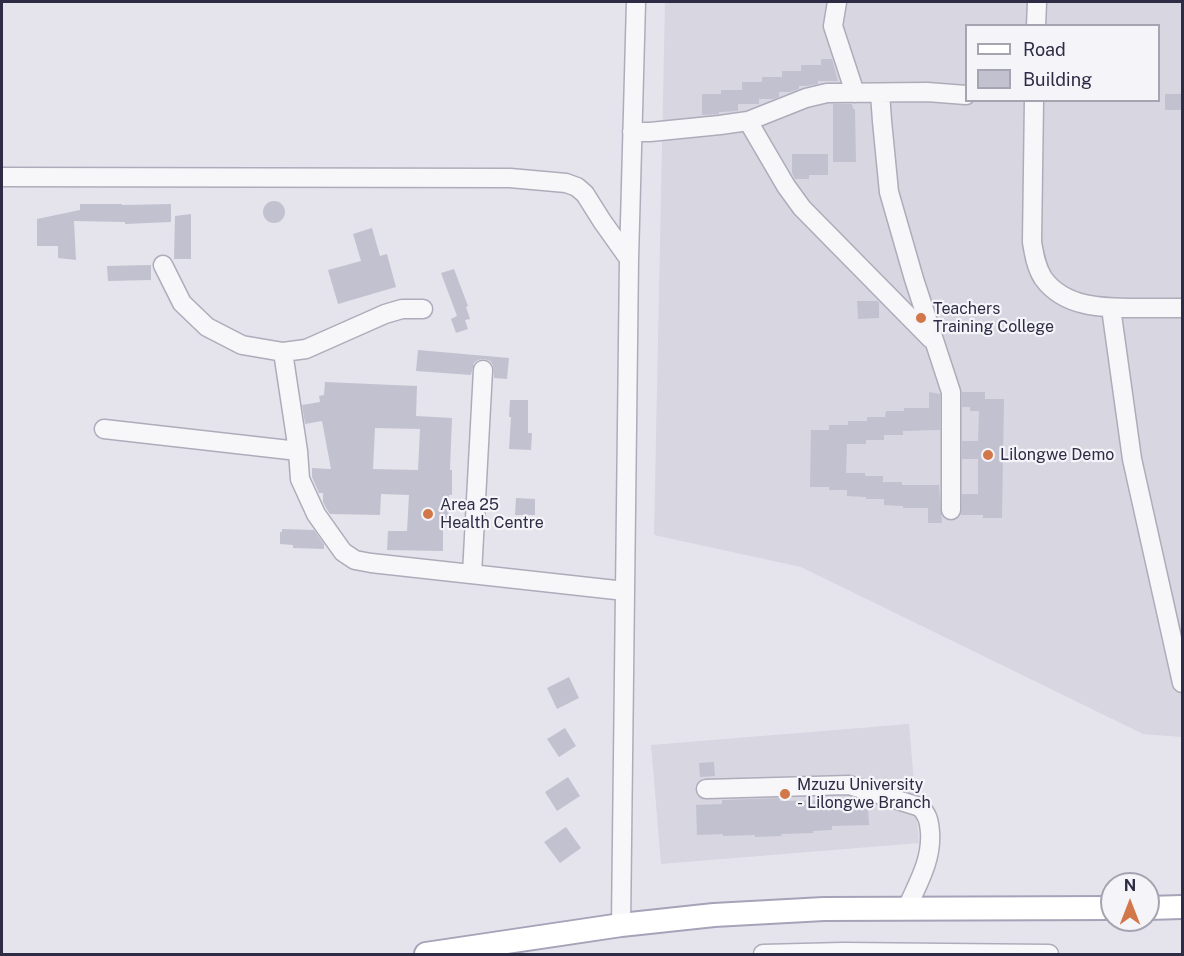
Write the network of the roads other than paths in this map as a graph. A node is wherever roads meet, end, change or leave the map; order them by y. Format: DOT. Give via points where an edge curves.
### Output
graph roads {
  1 [pos="636,2"];
  2 [pos="837,2"];
  3 [pos="1037,2"];
  4 [pos="1036,24"];
  5 [pos="855,93"];
  6 [pos="880,93"];
  7 [pos="965,95"];
  8 [pos="1034,102"];
  9 [pos="748,121"];
  10 [pos="632,132"];
  11 [pos="2,177"];
  12 [pos="629,259"];
  13 [pos="163,265"];
  14 [pos="1111,308"];
  15 [pos="1182,308"];
  16 [pos="423,309"];
  17 [pos="935,343"];
  18 [pos="283,352"];
  19 [pos="483,370"];
  20 [pos="104,429"];
  21 [pos="298,451"];
  22 [pos="951,510"];
  23 [pos="472,574"];
  24 [pos="625,591"];
  25 [pos="1182,683"];
  26 [pos="706,789"];
  27 [pos="1182,907"];
  28 [pos="907,908"];
  29 [pos="1160,908"];
  30 [pos="1100,909"];
  31 [pos="621,925"];
  32 [pos="499,949"];
  33 [pos="426,954"];
  34 [pos="763,954"];
  35 [pos="1049,954"];
  1 -- 10 [label="street"];
  2 -- 5 [label="street" via="833,26"];
  3 -- 4 [label="street"];
  5 -- 6 [label="street"];
  5 -- 9 [label="street" via="806,98"];
  6 -- 7 [label="street"];
  6 -- 17 [label="street" via="889,192"];
  8 -- 14 [label="street" via="1035,261 1041,276 1063,297"];
  9 -- 10 [label="street"];
  9 -- 17 [label="street" via="802,208"];
  10 -- 12 [label="street"];
  11 -- 12 [label="street" via="510,178 566,183 585,194"];
  12 -- 24 [label="street"];
  13 -- 18 [label="street" via="182,303 207,327 242,345"];
  14 -- 15 [label="street"];
  14 -- 25 [label="street" via="1131,459"];
  16 -- 18 [label="street" via="385,314 306,349"];
  17 -- 22 [label="street" via="951,392"];
  18 -- 21 [label="street"];
  19 -- 23 [label="street"];
  20 -- 21 [label="street"];
  21 -- 23 [label="street" via="300,479 316,514 343,552 355,560 371,563"];
  23 -- 24 [label="street"];
  24 -- 31 [label="street"];
  26 -- 28 [label="street" via="849,785 920,807 929,822 930,853"];
  27 -- 29 [label="main road"];
  28 -- 30 [label="main road"];
  28 -- 31 [label="main road" via="714,915"];
  31 -- 32 [label="main road"];
  32 -- 33 [label="main road"];
  34 -- 35 [label="street"];
}
